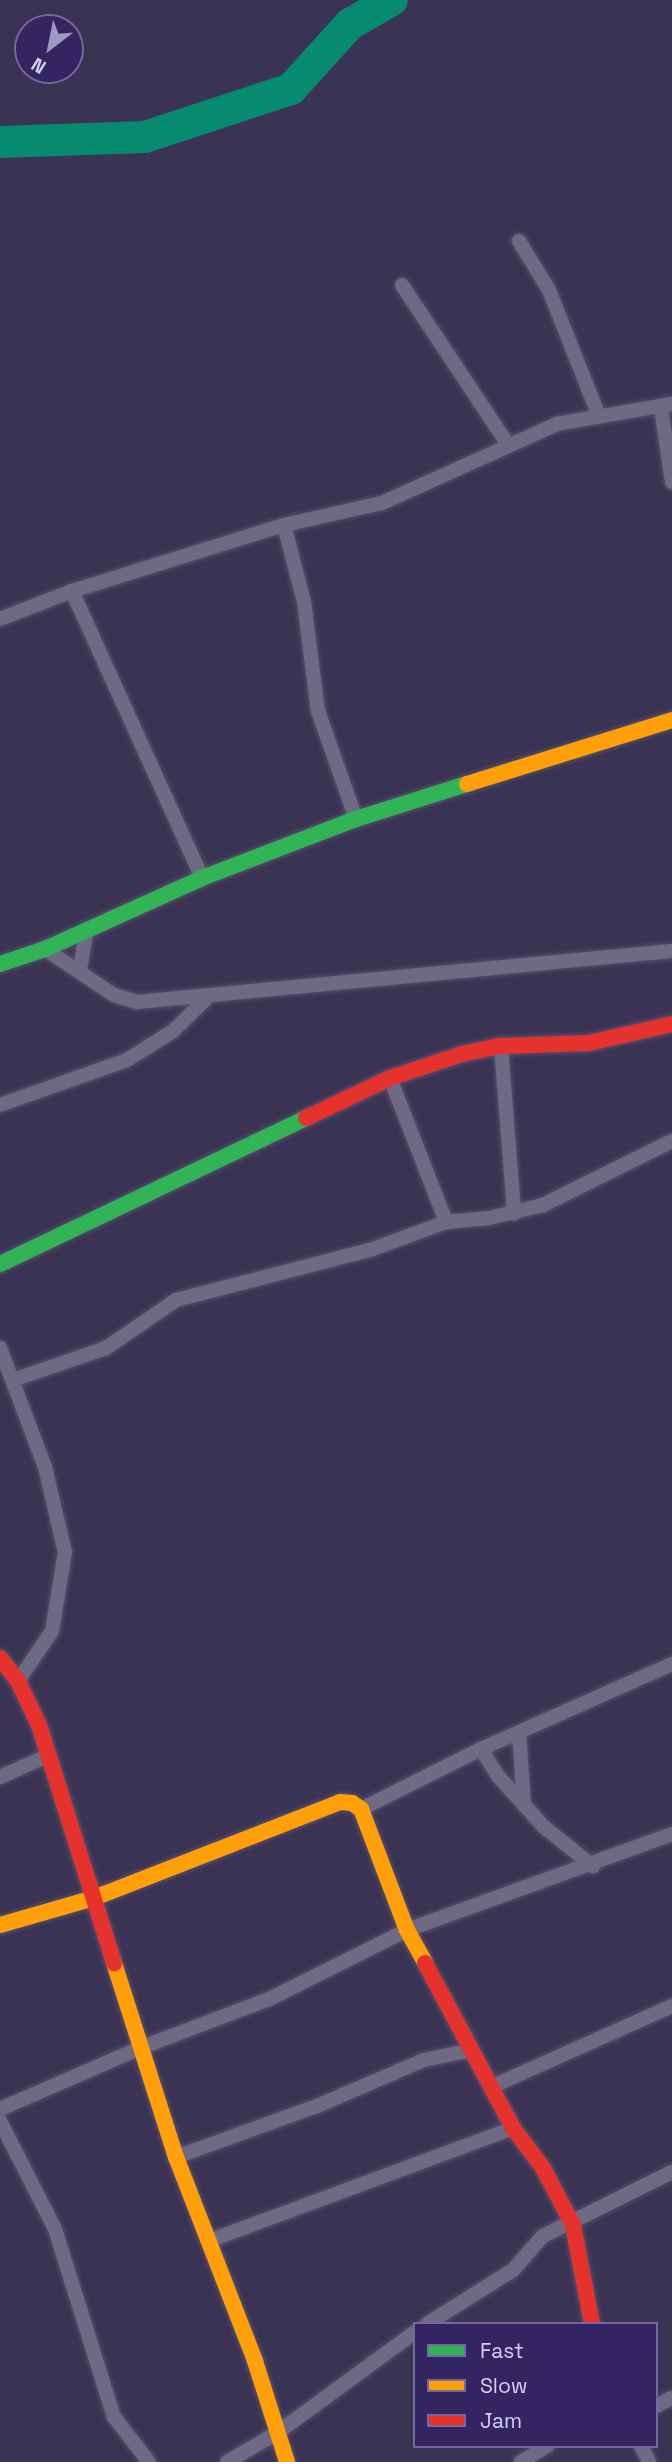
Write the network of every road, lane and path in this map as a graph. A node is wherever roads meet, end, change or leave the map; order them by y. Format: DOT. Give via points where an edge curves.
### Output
graph roads {
  1 [pos="519,241"];
  2 [pos="402,285"];
  3 [pos="667,406"];
  4 [pos="598,416"];
  5 [pos="507,443"];
  6 [pos="672,482"];
  7 [pos="284,525"];
  8 [pos="72,591"];
  9 [pos="0,619"];
  10 [pos="672,720"];
  11 [pos="356,819"];
  12 [pos="202,878"];
  13 [pos="87,930"];
  14 [pos="45,949"];
  15 [pos="672,951"];
  16 [pos="0,964"];
  17 [pos="80,969"];
  18 [pos="207,998"];
  19 [pos="672,1024"];
  20 [pos="501,1046"];
  21 [pos="390,1078"];
  22 [pos="0,1105"];
  23 [pos="672,1140"];
  24 [pos="514,1213"];
  25 [pos="446,1222"];
  26 [pos="0,1264"];
  27 [pos="0,1348"];
  28 [pos="13,1380"];
  29 [pos="0,1658"];
  30 [pos="672,1664"];
  31 [pos="18,1681"];
  32 [pos="519,1732"];
  33 [pos="481,1749"];
  34 [pos="46,1757"];
  35 [pos="0,1777"];
  36 [pos="524,1805"];
  37 [pos="361,1809"];
  38 [pos="672,1834"];
  39 [pos="593,1866"];
  40 [pos="94,1898"];
  41 [pos="0,1925"];
  42 [pos="407,1930"];
  43 [pos="672,2006"];
  44 [pos="140,2048"];
  45 [pos="472,2050"];
  46 [pos="493,2086"];
  47 [pos="0,2109"];
  48 [pos="0,2121"];
  49 [pos="513,2127"];
  50 [pos="176,2157"];
  51 [pos="672,2172"];
  52 [pos="573,2225"];
  53 [pos="211,2240"];
  54 [pos="430,2322"];
  55 [pos="592,2322"];
  56 [pos="413,2333"];
  57 [pos="277,2433"];
  58 [pos="544,2448"];
  59 [pos="149,2462"];
  60 [pos="227,2462"];
  61 [pos="288,2462"];
  62 [pos="521,2462"];
  1 -- 4 [label="street" via="549,290"];
  2 -- 5 [label="street"];
  3 -- 4 [label="street"];
  3 -- 6 [label="street"];
  4 -- 5 [label="street" via="557,424"];
  5 -- 7 [label="street" via="382,503"];
  7 -- 8 [label="street"];
  7 -- 11 [label="street" via="304,602 318,710"];
  8 -- 9 [label="street"];
  8 -- 12 [label="street"];
  10 -- 11 [label="street"];
  11 -- 12 [label="street"];
  12 -- 13 [label="street"];
  13 -- 14 [label="street"];
  13 -- 17 [label="street"];
  14 -- 16 [label="street"];
  14 -- 17 [label="street"];
  15 -- 18 [label="street" via="258,988"];
  17 -- 18 [label="street" via="114,996 137,1002"];
  18 -- 22 [label="street" via="173,1031 127,1060"];
  19 -- 20 [label="street" via="598,1042"];
  20 -- 21 [label="street"];
  20 -- 24 [label="street"];
  21 -- 25 [label="street"];
  21 -- 26 [label="street"];
  23 -- 24 [label="street" via="543,1205"];
  24 -- 25 [label="street"];
  25 -- 28 [label="street" via="370,1250 176,1300 106,1348"];
  27 -- 28 [label="street"];
  28 -- 31 [label="street" via="45,1467 65,1552 52,1631"];
  29 -- 31 [label="street"];
  30 -- 32 [label="street"];
  31 -- 34 [label="street" via="39,1725"];
  32 -- 33 [label="street"];
  32 -- 36 [label="street"];
  33 -- 36 [label="street"];
  33 -- 37 [label="street"];
  34 -- 35 [label="street"];
  34 -- 40 [label="street"];
  36 -- 39 [label="street"];
  37 -- 40 [label="street" via="340,1802"];
  37 -- 42 [label="street"];
  38 -- 39 [label="street"];
  39 -- 42 [label="street"];
  40 -- 41 [label="street"];
  40 -- 44 [label="street"];
  42 -- 44 [label="street" via="269,1999"];
  42 -- 45 [label="street"];
  43 -- 46 [label="street"];
  44 -- 47 [label="street"];
  44 -- 50 [label="street"];
  45 -- 46 [label="street"];
  45 -- 50 [label="street" via="424,2060 317,2106"];
  46 -- 49 [label="street"];
  48 -- 59 [label="street" via="55,2229 114,2417"];
  49 -- 52 [label="street" via="543,2168"];
  49 -- 53 [label="street"];
  50 -- 53 [label="street"];
  51 -- 52 [label="street"];
  52 -- 54 [label="street" via="543,2236 513,2270"];
  52 -- 55 [label="street"];
  53 -- 57 [label="street"];
  56 -- 57 [label="street"];
  57 -- 60 [label="street"];
  57 -- 61 [label="street"];
  58 -- 62 [label="street"];
}
